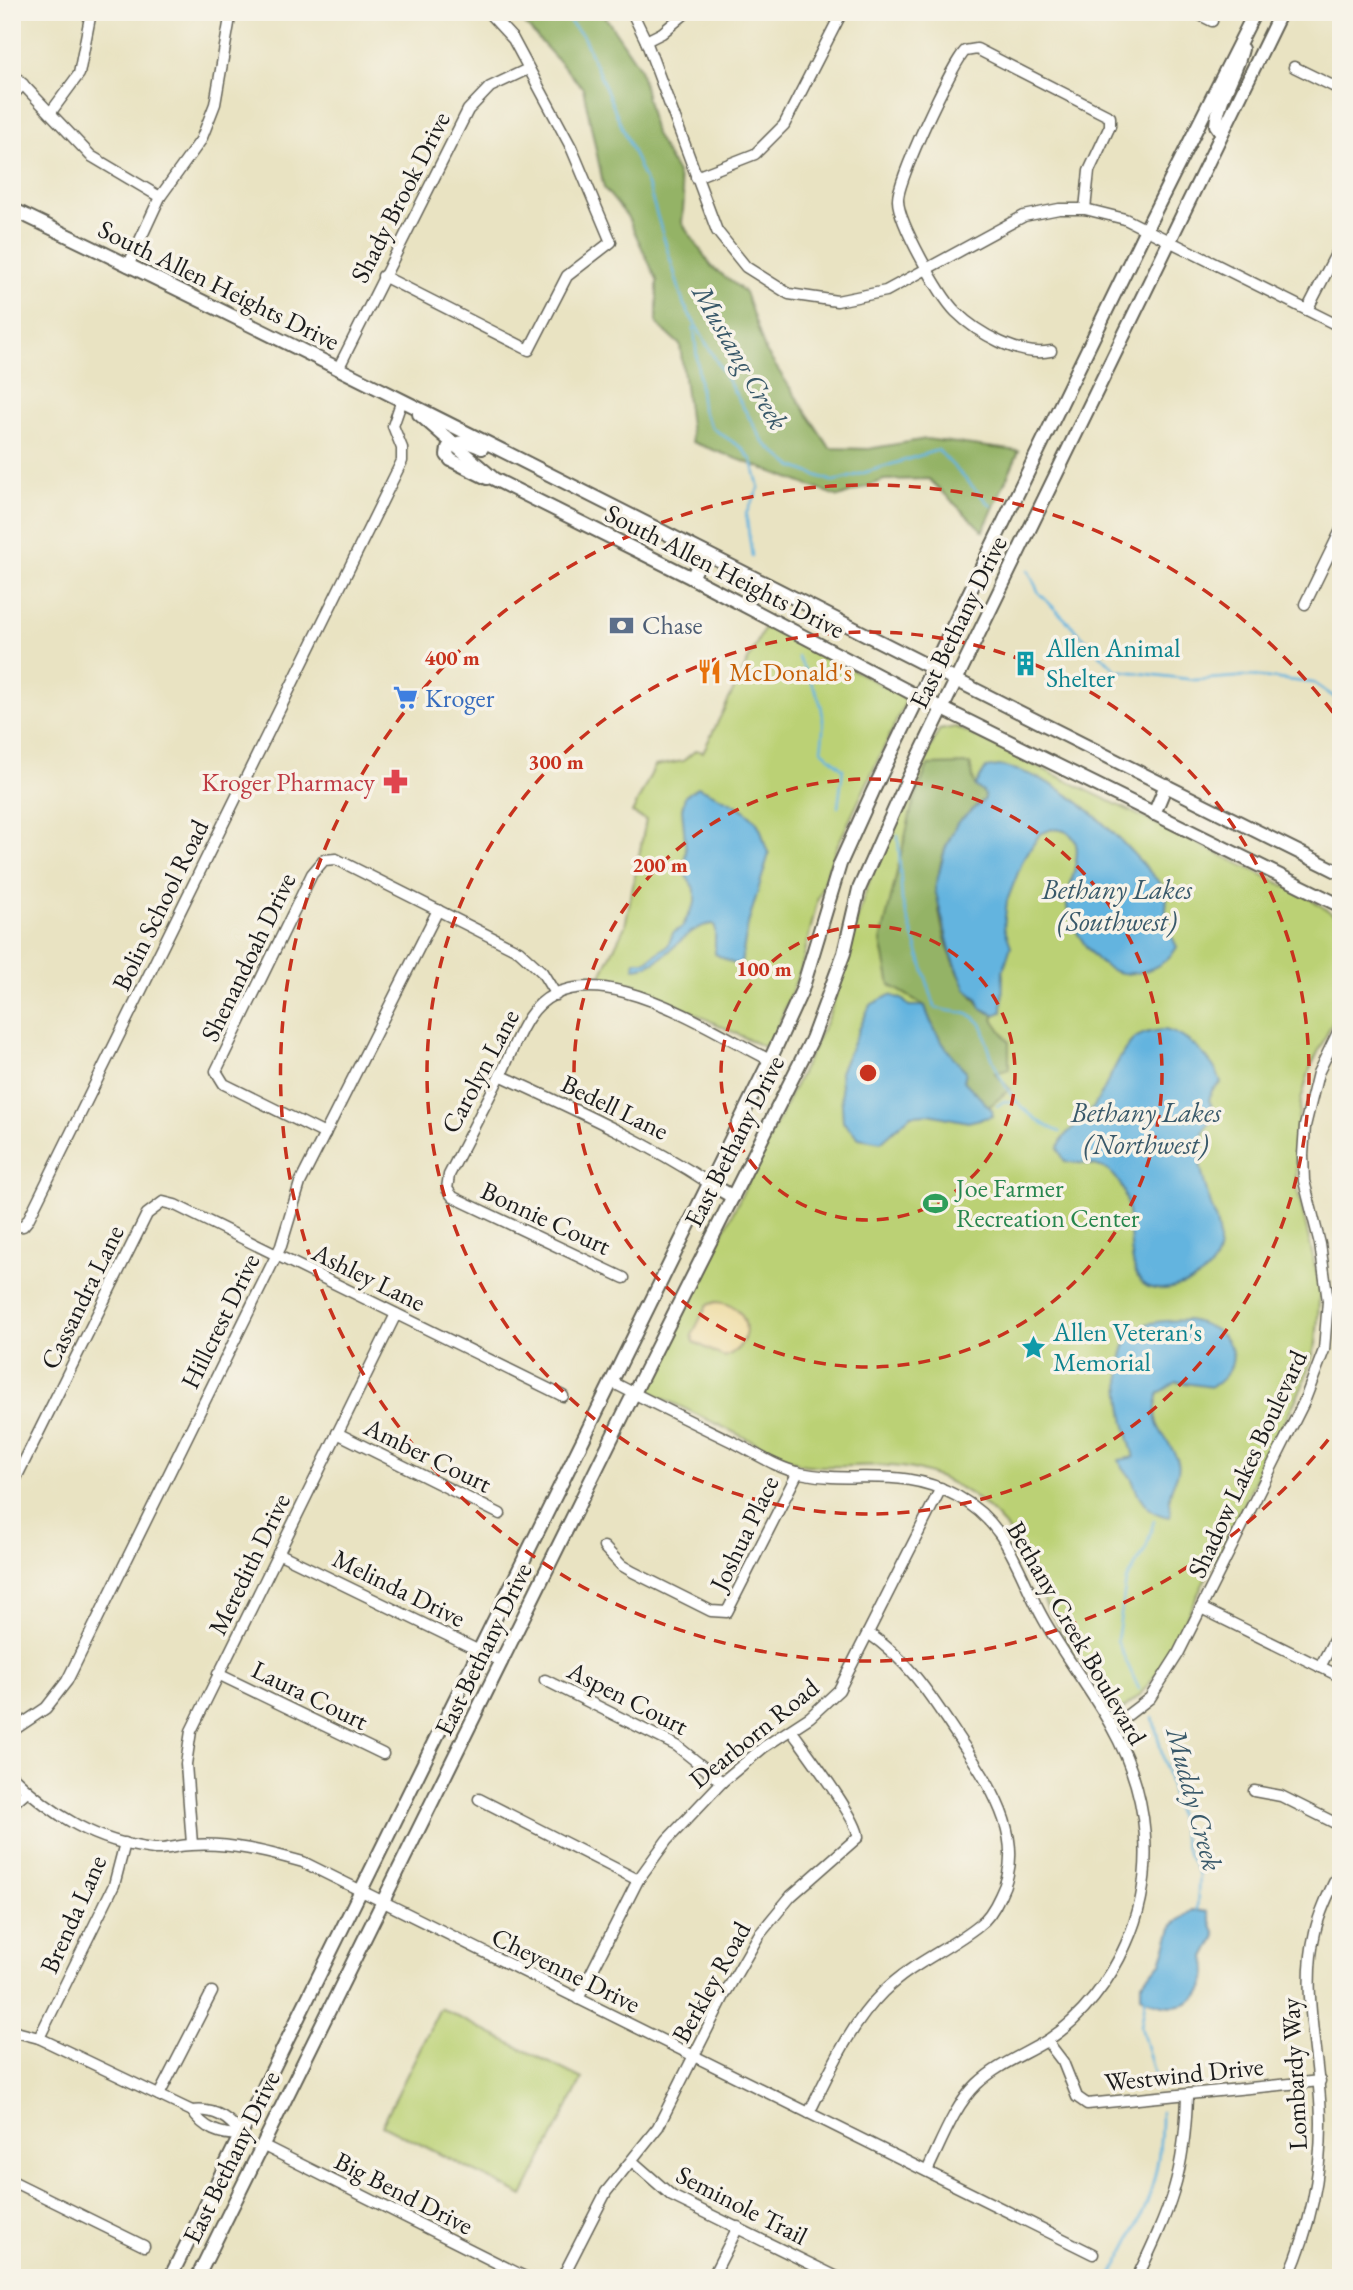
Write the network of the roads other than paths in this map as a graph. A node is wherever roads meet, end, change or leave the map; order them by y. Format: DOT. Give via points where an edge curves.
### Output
graph roads {
  1 [pos="92,12"];
  2 [pos="231,12"];
  3 [pos="488,12"];
  4 [pos="632,12"];
  5 [pos="687,12"];
  6 [pos="842,12"];
  7 [pos="1194,12"];
  8 [pos="1255,12"];
  9 [pos="1281,12"];
  10 [pos="1212,21"];
  11 [pos="1245,32"];
  12 [pos="646,41"];
  13 [pos="1294,67"];
  14 [pos="528,69"];
  15 [pos="12,73"];
  16 [pos="23,83"];
  17 [pos="1341,90"];
  18 [pos="12,96"];
  19 [pos="51,112"];
  20 [pos="1222,132"];
  21 [pos="696,177"];
  22 [pos="160,198"];
  23 [pos="12,209"];
  24 [pos="1085,209"];
  25 [pos="1146,229"];
  26 [pos="1168,240"];
  27 [pos="1337,252"];
  28 [pos="128,266"];
  29 [pos="928,268"];
  30 [pos="383,276"];
  31 [pos="1307,310"];
  32 [pos="1341,327"];
  33 [pos="1051,351"];
  34 [pos="338,369"];
  35 [pos="404,401"];
  36 [pos="454,444"];
  37 [pos="538,468"];
  38 [pos="1341,530"];
  39 [pos="704,554"];
  40 [pos="692,578"];
  41 [pos="1305,604"];
  42 [pos="932,670"];
  43 [pos="956,682"];
  44 [pos="919,698"];
  45 [pos="942,709"];
  46 [pos="1166,785"];
  47 [pos="1154,814"];
  48 [pos="1341,873"];
  49 [pos="1341,906"];
  50 [pos="438,911"];
  51 [pos="555,995"];
  52 [pos="1341,1026"];
  53 [pos="770,1060"];
  54 [pos="500,1075"];
  55 [pos="325,1134"];
  56 [pos="709,1182"];
  57 [pos="450,1195"];
  58 [pos="733,1197"];
  59 [pos="156,1205"];
  60 [pos="12,1227"];
  61 [pos="276,1254"];
  62 [pos="624,1278"];
  63 [pos="396,1314"];
  64 [pos="612,1381"];
  65 [pos="634,1393"];
  66 [pos="563,1396"];
  67 [pos="337,1433"];
  68 [pos="797,1472"];
  69 [pos="12,1486"];
  70 [pos="941,1488"];
  71 [pos="500,1514"];
  72 [pos="604,1546"];
  73 [pos="278,1553"];
  74 [pos="1201,1608"];
  75 [pos="1341,1627"];
  76 [pos="868,1633"];
  77 [pos="480,1650"];
  78 [pos="502,1662"];
  79 [pos="1321,1667"];
  80 [pos="218,1674"];
  81 [pos="1341,1677"];
  82 [pos="545,1680"];
  83 [pos="1112,1727"];
  84 [pos="791,1730"];
  85 [pos="12,1731"];
  86 [pos="383,1755"];
  87 [pos="12,1776"];
  88 [pos="722,1782"];
  89 [pos="27,1791"];
  90 [pos="1254,1791"];
  91 [pos="479,1799"];
  92 [pos="12,1804"];
  93 [pos="1341,1826"];
  94 [pos="125,1843"];
  95 [pos="192,1844"];
  96 [pos="1341,1868"];
  97 [pos="638,1880"];
  98 [pos="359,1891"];
  99 [pos="383,1903"];
  100 [pos="212,1992"];
  101 [pos="578,1999"];
  102 [pos="12,2031"];
  103 [pos="39,2038"];
  104 [pos="1047,2041"];
  105 [pos="694,2056"];
  106 [pos="1320,2081"];
  107 [pos="159,2095"];
  108 [pos="1187,2095"];
  109 [pos="192,2111"];
  110 [pos="809,2113"];
  111 [pos="241,2135"];
  112 [pos="262,2145"];
  113 [pos="632,2161"];
  114 [pos="927,2171"];
  115 [pos="12,2181"];
  116 [pos="738,2227"];
  117 [pos="144,2246"];
  118 [pos="1093,2254"];
  119 [pos="170,2278"];
  120 [pos="197,2278"];
  121 [pos="527,2278"];
  122 [pos="562,2278"];
  123 [pos="712,2278"];
  124 [pos="839,2278"];
  125 [pos="1137,2278"];
  126 [pos="1288,2278"];
  1 -- 19 [label="street" via="79,74"];
  2 -- 22 [label="street" via="215,104 201,140"];
  3 -- 14 [label="street" via="513,39"];
  4 -- 12 [label="street"];
  5 -- 12 [label="street"];
  6 -- 21 [label="street" via="784,125 770,142 734,164"];
  7 -- 10 [label="street"];
  8 -- 11 [label="main road, East Bethany Drive"];
  9 -- 20 [label="main road, East Bethany Drive"];
  11 -- 20 [label="main road" via="1235,75 1217,115 1216,125"];
  11 -- 25 [label="main road, East Bethany Drive"];
  12 -- 21 [label="street"];
  13 -- 17 [label="street"];
  14 -- 30 [label="street, Shady Brook Drive" via="490,88 468,110"];
  14 -- 30 [label="street" via="571,147 612,239 608,247 567,276 529,350"];
  15 -- 16 [label="street"];
  16 -- 18 [label="street"];
  16 -- 19 [label="street"];
  19 -- 22 [label="street" via="97,162"];
  20 -- 26 [label="main road, East Bethany Drive"];
  21 -- 29 [label="street" via="717,231 735,256 789,294 821,301 868,296"];
  22 -- 28 [label="street"];
  23 -- 28 [label="main road, South Allen Heights Drive"];
  24 -- 25 [label="street"];
  24 -- 29 [label="street" via="1024,216"];
  24 -- 29 [label="street" via="1088,171 1110,117 970,49 961,54 900,181 900,215"];
  25 -- 26 [label="street"];
  25 -- 42 [label="main road, East Bethany Drive"];
  26 -- 31 [label="street"];
  26 -- 43 [label="main road, East Bethany Drive"];
  27 -- 31 [label="street"];
  28 -- 34 [label="main road, South Allen Heights Drive"];
  29 -- 33 [label="street" via="954,311 978,330 1040,354"];
  30 -- 34 [label="street, Shady Brook Drive"];
  31 -- 32 [label="street"];
  34 -- 35 [label="main road, South Allen Heights Drive"];
  35 -- 36 [label="main road, South Allen Heights Drive"];
  35 -- 37 [label="main road, South Allen Heights Drive"];
  35 -- 60 [label="street, Bolin School Road" via="393,426 402,461 28,1220"];
  36 -- 37 [label="main road" via="469,442"];
  36 -- 40 [label="main road, South Allen Heights Drive" via="494,479"];
  37 -- 39 [label="main road, South Allen Heights Drive"];
  38 -- 41 [label="street"];
  39 -- 40 [label="main road"];
  39 -- 42 [label="main road, South Allen Heights Drive"];
  40 -- 44 [label="main road, South Allen Heights Drive"];
  42 -- 43 [label="main road, South Allen Heights Drive"];
  42 -- 44 [label="main road, East Bethany Drive"];
  43 -- 45 [label="main road, East Bethany Drive"];
  43 -- 46 [label="main road, South Allen Heights Drive"];
  44 -- 45 [label="main road, South Allen Heights Drive"];
  44 -- 53 [label="main road, East Bethany Drive" via="840,864 802,990"];
  45 -- 47 [label="main road, South Allen Heights Drive"];
  45 -- 58 [label="main road, East Bethany Drive" via="859,889 844,953 812,1039"];
  46 -- 47 [label="main road"];
  46 -- 48 [label="main road, South Allen Heights Drive"];
  47 -- 49 [label="main road, South Allen Heights Drive"];
  50 -- 51 [label="street" via="519,951 542,972"];
  50 -- 55 [label="street, Hillcrest Drive"];
  50 -- 55 [label="street, Shenandoah Drive" via="336,859 324,860 312,874 220,1062 217,1077"];
  51 -- 53 [label="street, Carolyn Lane" via="611,987 675,1012"];
  51 -- 54 [label="street, Carolyn Lane" via="529,1017"];
  52 -- 74 [label="street, Shadow Lakes Boulevard" via="1318,1073 1303,1155 1328,1301 1324,1350 1304,1402"];
  53 -- 56 [label="main road, East Bethany Drive"];
  54 -- 56 [label="street, Bedell Lane" via="649,1147"];
  54 -- 57 [label="street, Carolyn Lane" via="449,1175"];
  55 -- 61 [label="street, Hillcrest Drive" via="300,1183"];
  56 -- 58 [label="main road"];
  56 -- 64 [label="main road, East Bethany Drive"];
  57 -- 62 [label="street, Bonnie Court"];
  58 -- 65 [label="main road, East Bethany Drive"];
  59 -- 61 [label="street, Ashley Lane" via="175,1205"];
  59 -- 69 [label="street, Cassandra Lane" via="147,1214"];
  61 -- 63 [label="street, Ashley Lane"];
  61 -- 85 [label="street, Hillcrest Drive" via="67,1681 46,1708"];
  63 -- 66 [label="street, Ashley Lane"];
  63 -- 67 [label="street, Meredith Drive"];
  64 -- 65 [label="street, Bethany Creek Boulevard"];
  64 -- 77 [label="main road, East Bethany Drive"];
  65 -- 68 [label="street, Bethany Creek Boulevard"];
  65 -- 78 [label="main road, East Bethany Drive"];
  67 -- 71 [label="street, Amber Court"];
  67 -- 73 [label="street, Meredith Drive"];
  68 -- 70 [label="street, Bethany Creek Boulevard" via="885,1476"];
  68 -- 72 [label="street, Joshua Place" via="727,1612 711,1611 633,1572"];
  70 -- 76 [label="street, Dearborn Road"];
  70 -- 83 [label="street, Bethany Creek Boulevard" via="979,1511 1008,1544 1045,1622"];
  73 -- 77 [label="street, Melinda Drive"];
  73 -- 80 [label="street, Meredith Drive"];
  74 -- 79 [label="street"];
  74 -- 83 [label="street, Shadow Lakes Boulevard" via="1150,1698"];
  75 -- 79 [label="street"];
  76 -- 84 [label="street, Dearborn Road" via="839,1690"];
  76 -- 110 [label="street" via="907,1663 978,1767 1005,1819 1011,1860 1001,1895 981,1924 912,1967 864,2014"];
  77 -- 78 [label="street, Melinda Drive"];
  77 -- 98 [label="main road, East Bethany Drive"];
  78 -- 99 [label="main road, East Bethany Drive"];
  79 -- 81 [label="street"];
  80 -- 86 [label="street, Laura Court"];
  80 -- 95 [label="street, Meredith Drive" via="197,1715 188,1747"];
  82 -- 88 [label="street, Aspen Court" via="677,1746"];
  83 -- 104 [label="street, Bethany Creek Boulevard" via="1143,1810 1146,1870 1133,1926 1107,1979"];
  84 -- 88 [label="street, Dearborn Road"];
  84 -- 105 [label="street, Berkley Road" via="848,1813 858,1837 791,1896 759,1935"];
  87 -- 89 [label="street, Cheyenne Drive"];
  88 -- 97 [label="street, Dearborn Road" via="674,1832"];
  89 -- 92 [label="street"];
  89 -- 94 [label="street, Cheyenne Drive" via="71,1824"];
  90 -- 93 [label="street" via="1281,1796"];
  91 -- 97 [label="street"];
  94 -- 95 [label="street, Cheyenne Drive" via="156,1849"];
  94 -- 103 [label="street, Brenda Lane" via="114,1885"];
  95 -- 98 [label="street, Cheyenne Drive" via="261,1850 303,1863"];
  96 -- 106 [label="street, Lombardy Way" via="1319,1920 1310,1962 1311,2024"];
  97 -- 101 [label="street, Dearborn Road"];
  98 -- 99 [label="street, Cheyenne Drive"];
  98 -- 111 [label="main road, East Bethany Drive"];
  99 -- 101 [label="street, Cheyenne Drive"];
  99 -- 112 [label="main road, East Bethany Drive"];
  100 -- 107 [label="street"];
  101 -- 105 [label="street, Cheyenne Drive"];
  102 -- 103 [label="street"];
  103 -- 107 [label="street"];
  104 -- 108 [label="street, Westwind Drive" via="1070,2074 1077,2097 1087,2104"];
  104 -- 114 [label="street, Bethany Creek Boulevard" via="977,2084"];
  105 -- 110 [label="street, Cheyenne Drive"];
  105 -- 113 [label="street, Berkley Road" via="658,2127"];
  106 -- 108 [label="street, Westwind Drive"];
  106 -- 126 [label="street, Lombardy Way" via="1316,2190 1307,2231"];
  107 -- 109 [label="street"];
  108 -- 125 [label="street" via="1178,2182"];
  109 -- 111 [label="street" via="200,2123 224,2135"];
  109 -- 111 [label="street" via="207,2109 231,2120"];
  110 -- 114 [label="street, Cheyenne Drive"];
  111 -- 112 [label="main road"];
  111 -- 119 [label="main road, East Bethany Drive"];
  112 -- 120 [label="main road, East Bethany Drive"];
  112 -- 121 [label="street, Big Bend Drive"];
  113 -- 116 [label="street, Seminole Trail" via="672,2196"];
  113 -- 122 [label="street, Berkley Road" via="606,2192"];
  114 -- 118 [label="street, Cheyenne Drive"];
  115 -- 117 [label="street"];
  116 -- 123 [label="street"];
  116 -- 124 [label="street, Seminole Trail"];
}
